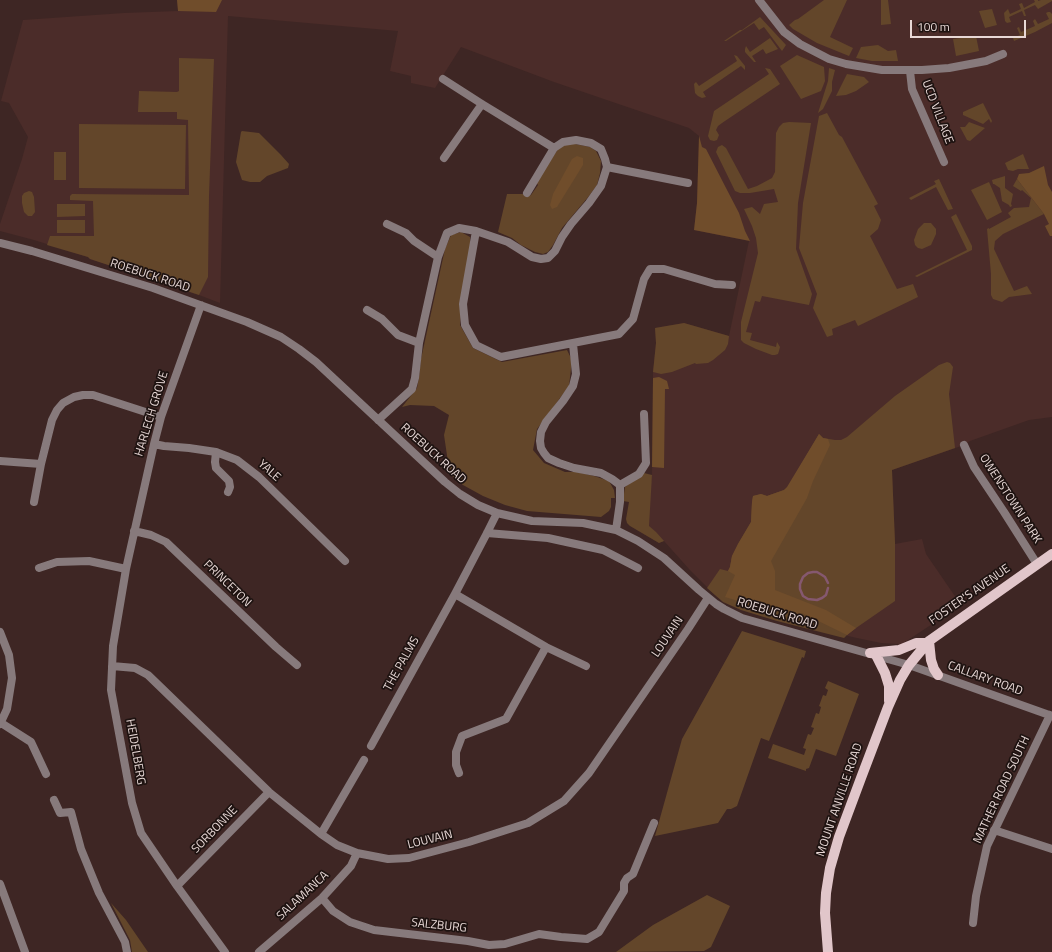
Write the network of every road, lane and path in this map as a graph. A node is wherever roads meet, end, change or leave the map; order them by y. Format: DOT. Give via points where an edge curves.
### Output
graph roads {
  1 [pos="758,0"];
  2 [pos="1003,54"];
  3 [pos="910,71"];
  4 [pos="443,79"];
  5 [pos="482,104"];
  6 [pos="554,148"];
  7 [pos="444,158"];
  8 [pos="944,162"];
  9 [pos="607,167"];
  10 [pos="688,183"];
  11 [pos="527,193"];
  12 [pos="387,224"];
  13 [pos="476,231"];
  14 [pos="0,242"];
  15 [pos="438,257"];
  16 [pos="732,285"];
  17 [pos="201,305"];
  18 [pos="367,310"];
  19 [pos="420,343"];
  20 [pos="573,344"];
  21 [pos="644,414"];
  22 [pos="161,417"];
  23 [pos="378,420"];
  24 [pos="154,444"];
  25 [pos="964,446"];
  26 [pos="216,452"];
  27 [pos="0,461"];
  28 [pos="41,464"];
  29 [pos="620,485"];
  30 [pos="228,492"];
  31 [pos="34,502"];
  32 [pos="497,513"];
  33 [pos="616,530"];
  34 [pos="134,531"];
  35 [pos="487,533"];
  36 [pos="1052,554"];
  37 [pos="345,562"];
  38 [pos="1037,564"];
  39 [pos="39,568"];
  40 [pos="638,568"];
  41 [pos="126,569"];
  42 [pos="455,594"];
  43 [pos="708,598"];
  44 [pos="0,632"];
  45 [pos="927,642"];
  46 [pos="546,647"];
  47 [pos="873,654"];
  48 [pos="297,665"];
  49 [pos="909,665"];
  50 [pos="112,666"];
  51 [pos="586,666"];
  52 [pos="938,675"];
  53 [pos="888,707"];
  54 [pos="1051,715"];
  55 [pos="0,724"];
  56 [pos="371,746"];
  57 [pos="364,760"];
  58 [pos="459,773"];
  59 [pos="46,774"];
  60 [pos="270,792"];
  61 [pos="54,800"];
  62 [pos="654,823"];
  63 [pos="994,830"];
  64 [pos="321,834"];
  65 [pos="1052,849"];
  66 [pos="357,853"];
  67 [pos="0,884"];
  68 [pos="177,886"];
  69 [pos="322,898"];
  70 [pos="972,923"];
  71 [pos="25,952"];
  72 [pos="127,952"];
  73 [pos="225,952"];
  74 [pos="259,952"];
  75 [pos="828,952"];
  1 -- 3 [label="street" via="784,32 800,44 829,59 867,68"];
  2 -- 3 [label="street" via="986,61"];
  3 -- 8 [label="street, UCD VILLAGE" via="912,89"];
  4 -- 5 [label="street"];
  5 -- 6 [label="street"];
  5 -- 7 [label="street"];
  6 -- 9 [label="street" via="563,142 576,140 591,143 600,149"];
  6 -- 11 [label="street"];
  9 -- 10 [label="street"];
  9 -- 13 [label="street" via="601,186 548,258 532,257 508,242"];
  12 -- 15 [label="street" via="406,233"];
  13 -- 15 [label="street" via="459,228 447,233"];
  13 -- 20 [label="street" via="463,304 464,325 476,345 501,358"];
  14 -- 17 [label="street, ROEBUCK ROAD"];
  15 -- 19 [label="street"];
  16 -- 20 [label="street" via="715,284 664,269 650,269 644,279 633,319 619,334"];
  17 -- 22 [label="street, HARLECH GROVE"];
  17 -- 23 [label="street, ROEBUCK ROAD" via="267,330 287,341 316,362"];
  18 -- 19 [label="street" via="382,319 398,335"];
  19 -- 23 [label="street" via="412,389"];
  20 -- 29 [label="street" via="576,374 573,386 546,422 541,432 541,448 548,458 559,464 601,473"];
  21 -- 29 [label="street" via="646,463 639,474"];
  22 -- 24 [label="street, HARLECH GROVE"];
  22 -- 28 [label="street" via="93,395 74,397 63,403 52,420"];
  23 -- 32 [label="street, ROEBUCK ROAD" via="455,490 478,505"];
  24 -- 26 [label="street, YALE"];
  24 -- 34 [label="street, HARLECH GROVE"];
  25 -- 38 [label="street, OWENSTOWN PARK" via="974,467"];
  26 -- 30 [label="street" via="216,468 229,481"];
  26 -- 37 [label="street, YALE" via="237,460 260,477"];
  27 -- 28 [label="street"];
  28 -- 31 [label="street"];
  29 -- 33 [label="street"];
  32 -- 33 [label="street, ROEBUCK ROAD" via="532,521 583,523"];
  32 -- 35 [label="street, THE PALMS"];
  33 -- 43 [label="street, ROEBUCK ROAD" via="664,558"];
  34 -- 41 [label="street, HEIDELBERG"];
  34 -- 48 [label="street, PRINCETON" via="166,542"];
  35 -- 40 [label="street" via="548,538 603,550"];
  35 -- 42 [label="street, THE PALMS"];
  36 -- 38 [label="main road, FOSTER'S AVENUE"];
  38 -- 45 [label="main road, FOSTER'S AVENUE"];
  39 -- 41 [label="street" via="57,562 89,560"];
  41 -- 50 [label="street, HEIDELBERG"];
  42 -- 46 [label="street"];
  42 -- 56 [label="street, THE PALMS"];
  43 -- 47 [label="street, ROEBUCK ROAD" via="742,618"];
  43 -- 66 [label="street, LOUVAIN" via="589,773 564,801 528,823 410,858 388,859"];
  44 -- 55 [label="street" via="9,655 12,678 7,709"];
  45 -- 47 [label="main road"];
  45 -- 49 [label="main road, FOSTER'S AVENUE"];
  45 -- 52 [label="main road" via="930,660"];
  46 -- 51 [label="street"];
  46 -- 58 [label="street" via="506,719 462,736 456,752"];
  47 -- 49 [label="street, ROEBUCK ROAD"];
  47 -- 53 [label="main road" via="885,673"];
  49 -- 52 [label="street, CALLARY ROAD"];
  49 -- 53 [label="main road, MOUNT ANVILLE ROAD"];
  50 -- 60 [label="street, LOUVAIN" via="135,668 148,675"];
  50 -- 68 [label="street, HEIDELBERG" via="111,690 132,803 141,833"];
  52 -- 54 [label="street, CALLARY ROAD"];
  53 -- 75 [label="main road, MOUNT ANVILLE ROAD" via="830,868 825,914"];
  54 -- 63 [label="street, MATHER ROAD SOUTH"];
  55 -- 59 [label="street" via="31,742"];
  57 -- 64 [label="street"];
  60 -- 64 [label="street, LOUVAIN"];
  60 -- 68 [label="street, SORBONNE"];
  61 -- 72 [label="street" via="60,813 71,812 81,849 99,893 125,942"];
  62 -- 69 [label="street, SALZBURG" via="633,874 624,883 624,891 599,932 587,939 538,934 505,944 489,945 374,930 350,922 333,911"];
  63 -- 65 [label="street"];
  63 -- 70 [label="street, MATHER ROAD SOUTH" via="987,846"];
  64 -- 66 [label="street, LOUVAIN" via="337,845"];
  66 -- 69 [label="street, SALAMANCA" via="351,866"];
  67 -- 71 [label="street"];
  68 -- 73 [label="street, HEIDELBERG"];
  69 -- 74 [label="street, SALAMANCA"];
}
